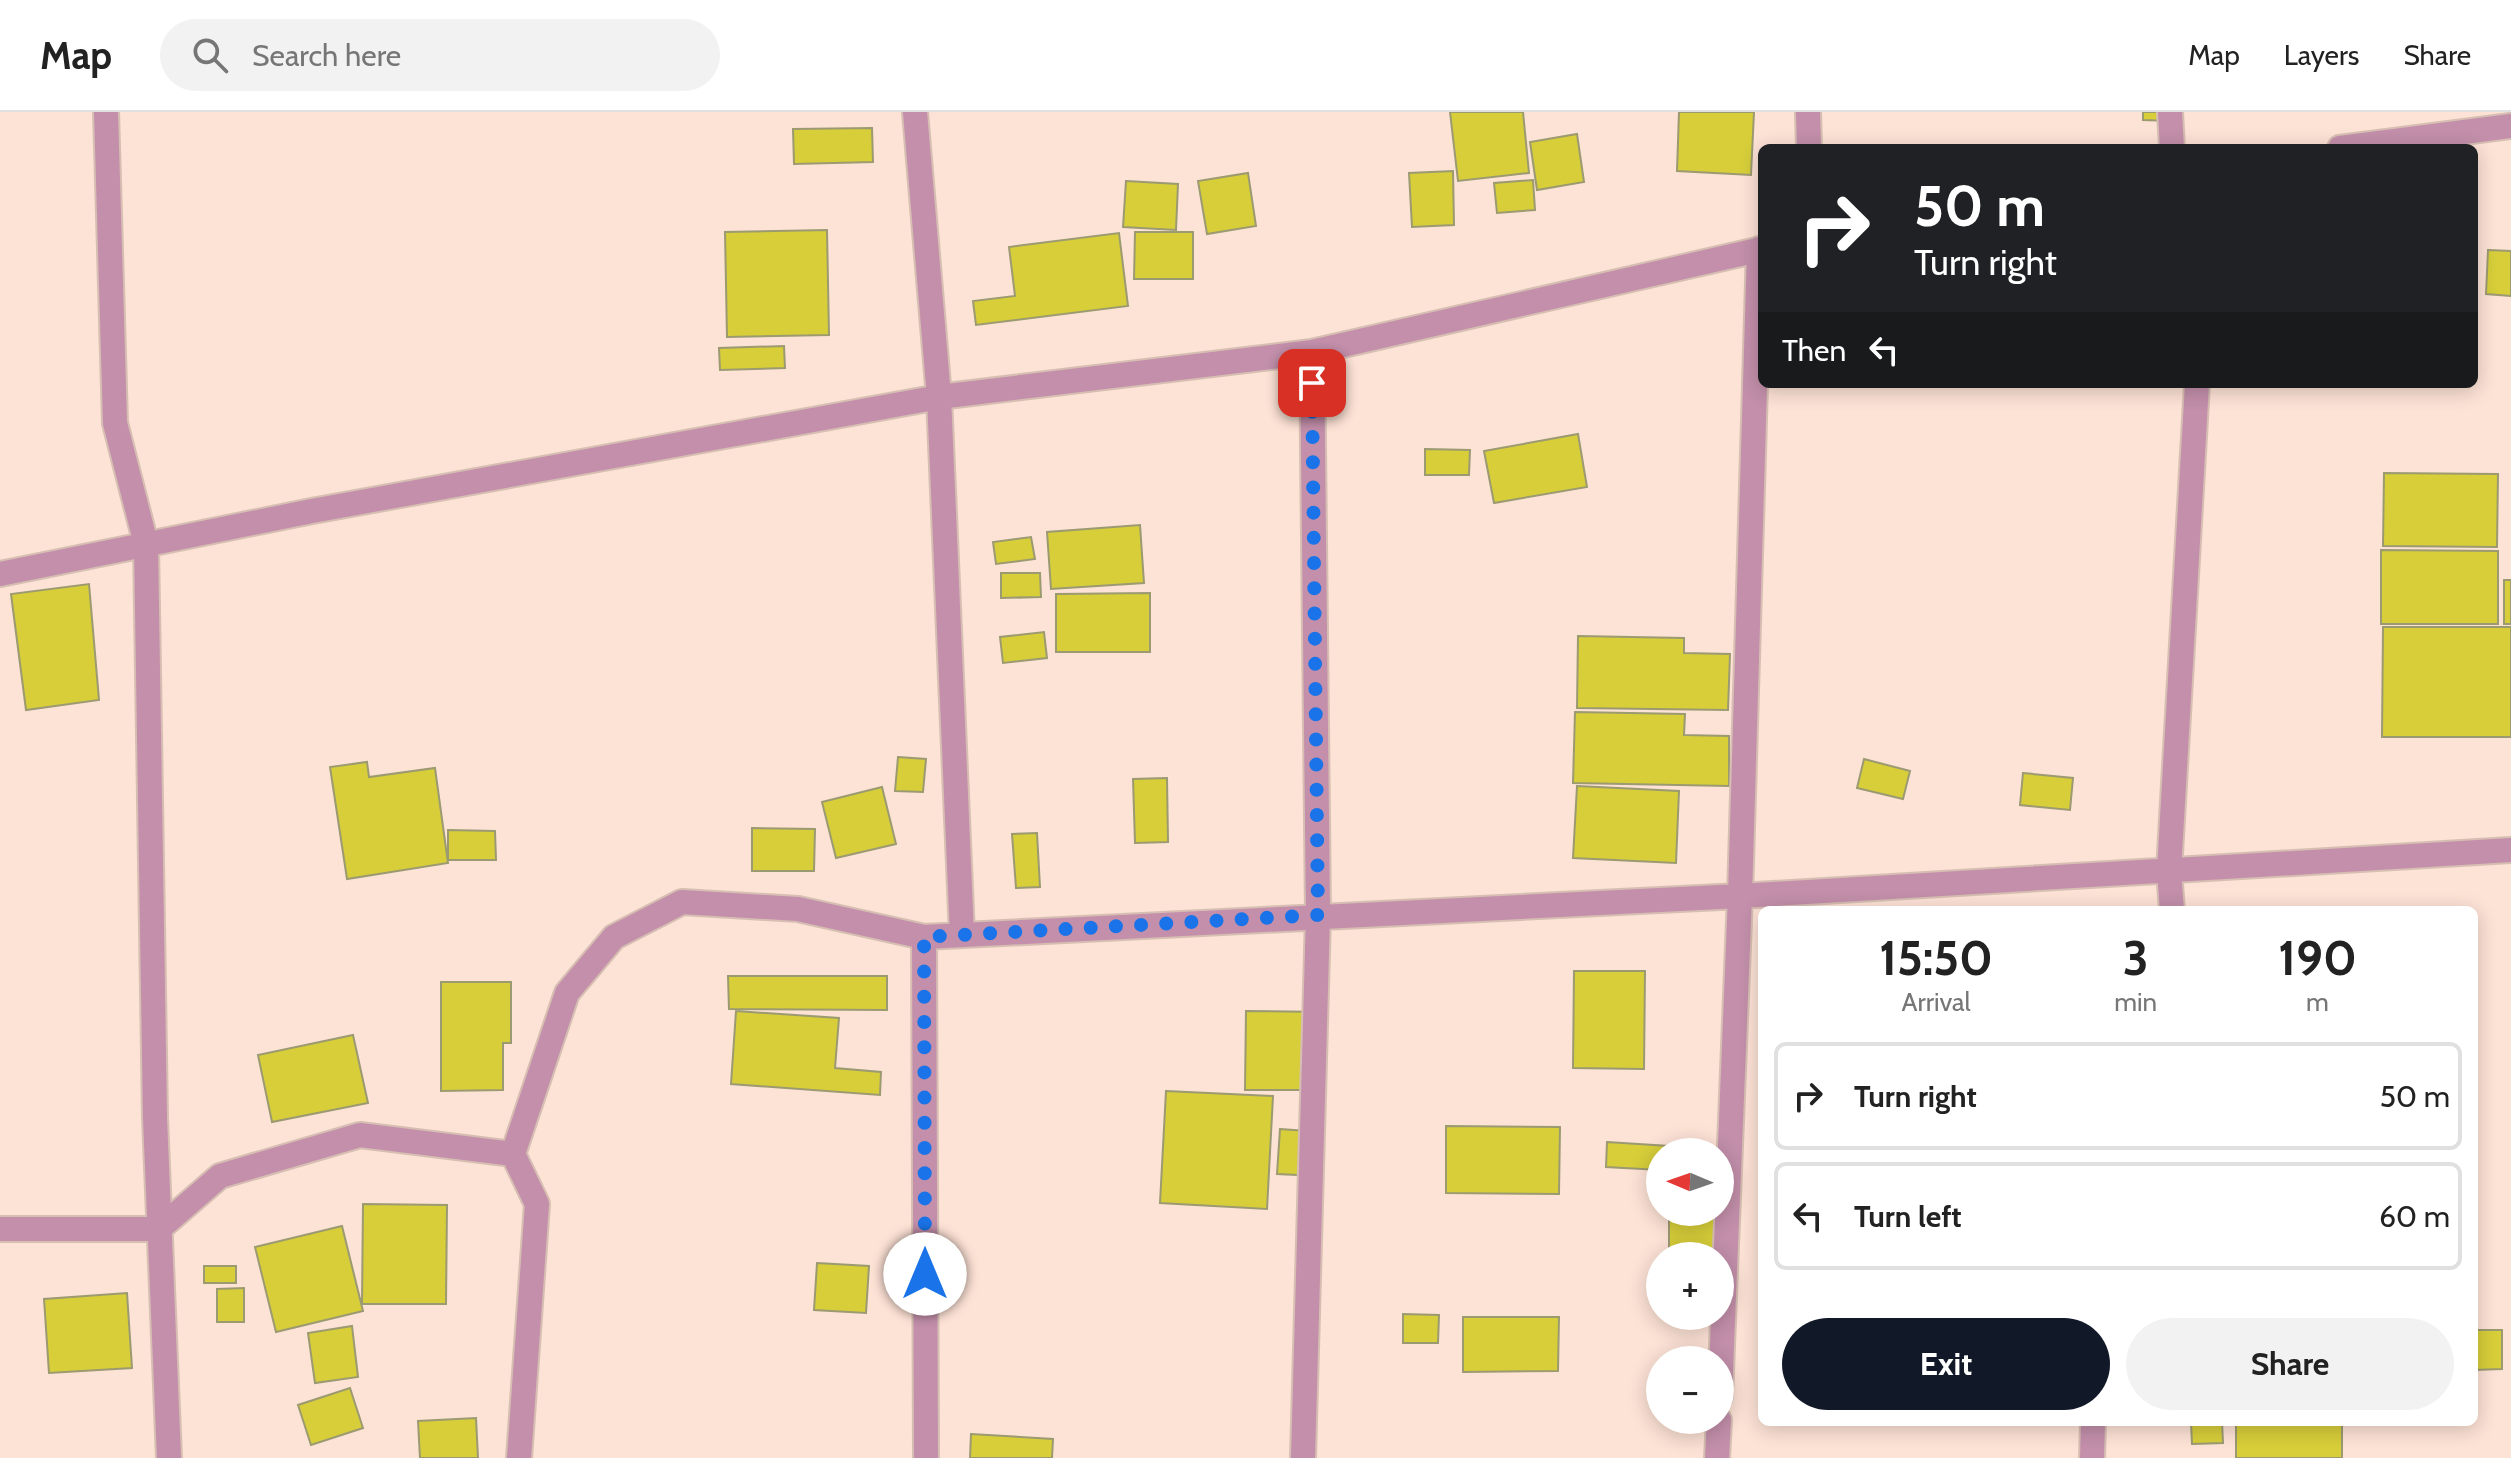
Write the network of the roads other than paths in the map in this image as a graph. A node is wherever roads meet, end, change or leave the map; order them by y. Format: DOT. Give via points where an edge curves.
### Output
graph roads {
  1 [pos="106,112"];
  2 [pos="915,112"];
  3 [pos="1808,112"];
  4 [pos="2170,112"];
  5 [pos="2511,126"];
  6 [pos="1809,144"];
  7 [pos="2172,144"];
  8 [pos="2371,144"];
  9 [pos="1758,250"];
  10 [pos="1758,341"];
  11 [pos="1312,352"];
  12 [pos="2197,388"];
  13 [pos="939,397"];
  14 [pos="146,544"];
  15 [pos="0,574"];
  16 [pos="2511,850"];
  17 [pos="2169,871"];
  18 [pos="1740,896"];
  19 [pos="2172,906"];
  20 [pos="1318,915"];
  21 [pos="962,935"];
  22 [pos="924,937"];
  23 [pos="513,1154"];
  24 [pos="0,1229"];
  25 [pos="159,1229"];
  26 [pos="1722,1346"];
  27 [pos="2093,1426"];
  28 [pos="1718,1434"];
  29 [pos="169,1458"];
  30 [pos="519,1458"];
  31 [pos="926,1458"];
  32 [pos="1303,1458"];
  33 [pos="1717,1458"];
  34 [pos="2092,1458"];
  1 -- 14 [label="street" via="115,423"];
  2 -- 13 [label="street"];
  3 -- 6 [label="street"];
  4 -- 7 [label="street"];
  5 -- 8 [label="street"];
  9 -- 11 [label="street"];
  10 -- 18 [label="street"];
  11 -- 13 [label="street"];
  11 -- 20 [label="street"];
  12 -- 17 [label="street"];
  13 -- 14 [label="street"];
  13 -- 21 [label="street"];
  14 -- 15 [label="street"];
  14 -- 25 [label="street"];
  16 -- 17 [label="street"];
  17 -- 18 [label="street"];
  17 -- 19 [label="street"];
  18 -- 20 [label="street"];
  18 -- 26 [label="street"];
  20 -- 21 [label="street"];
  20 -- 32 [label="street"];
  21 -- 22 [label="street"];
  22 -- 23 [label="street" via="798,909 682,902 614,937 567,993"];
  22 -- 31 [label="street"];
  23 -- 25 [label="street" via="360,1135 220,1176"];
  23 -- 30 [label="street" via="537,1204"];
  24 -- 25 [label="street"];
  25 -- 29 [label="street"];
  27 -- 34 [label="street"];
  28 -- 33 [label="street"];
}
